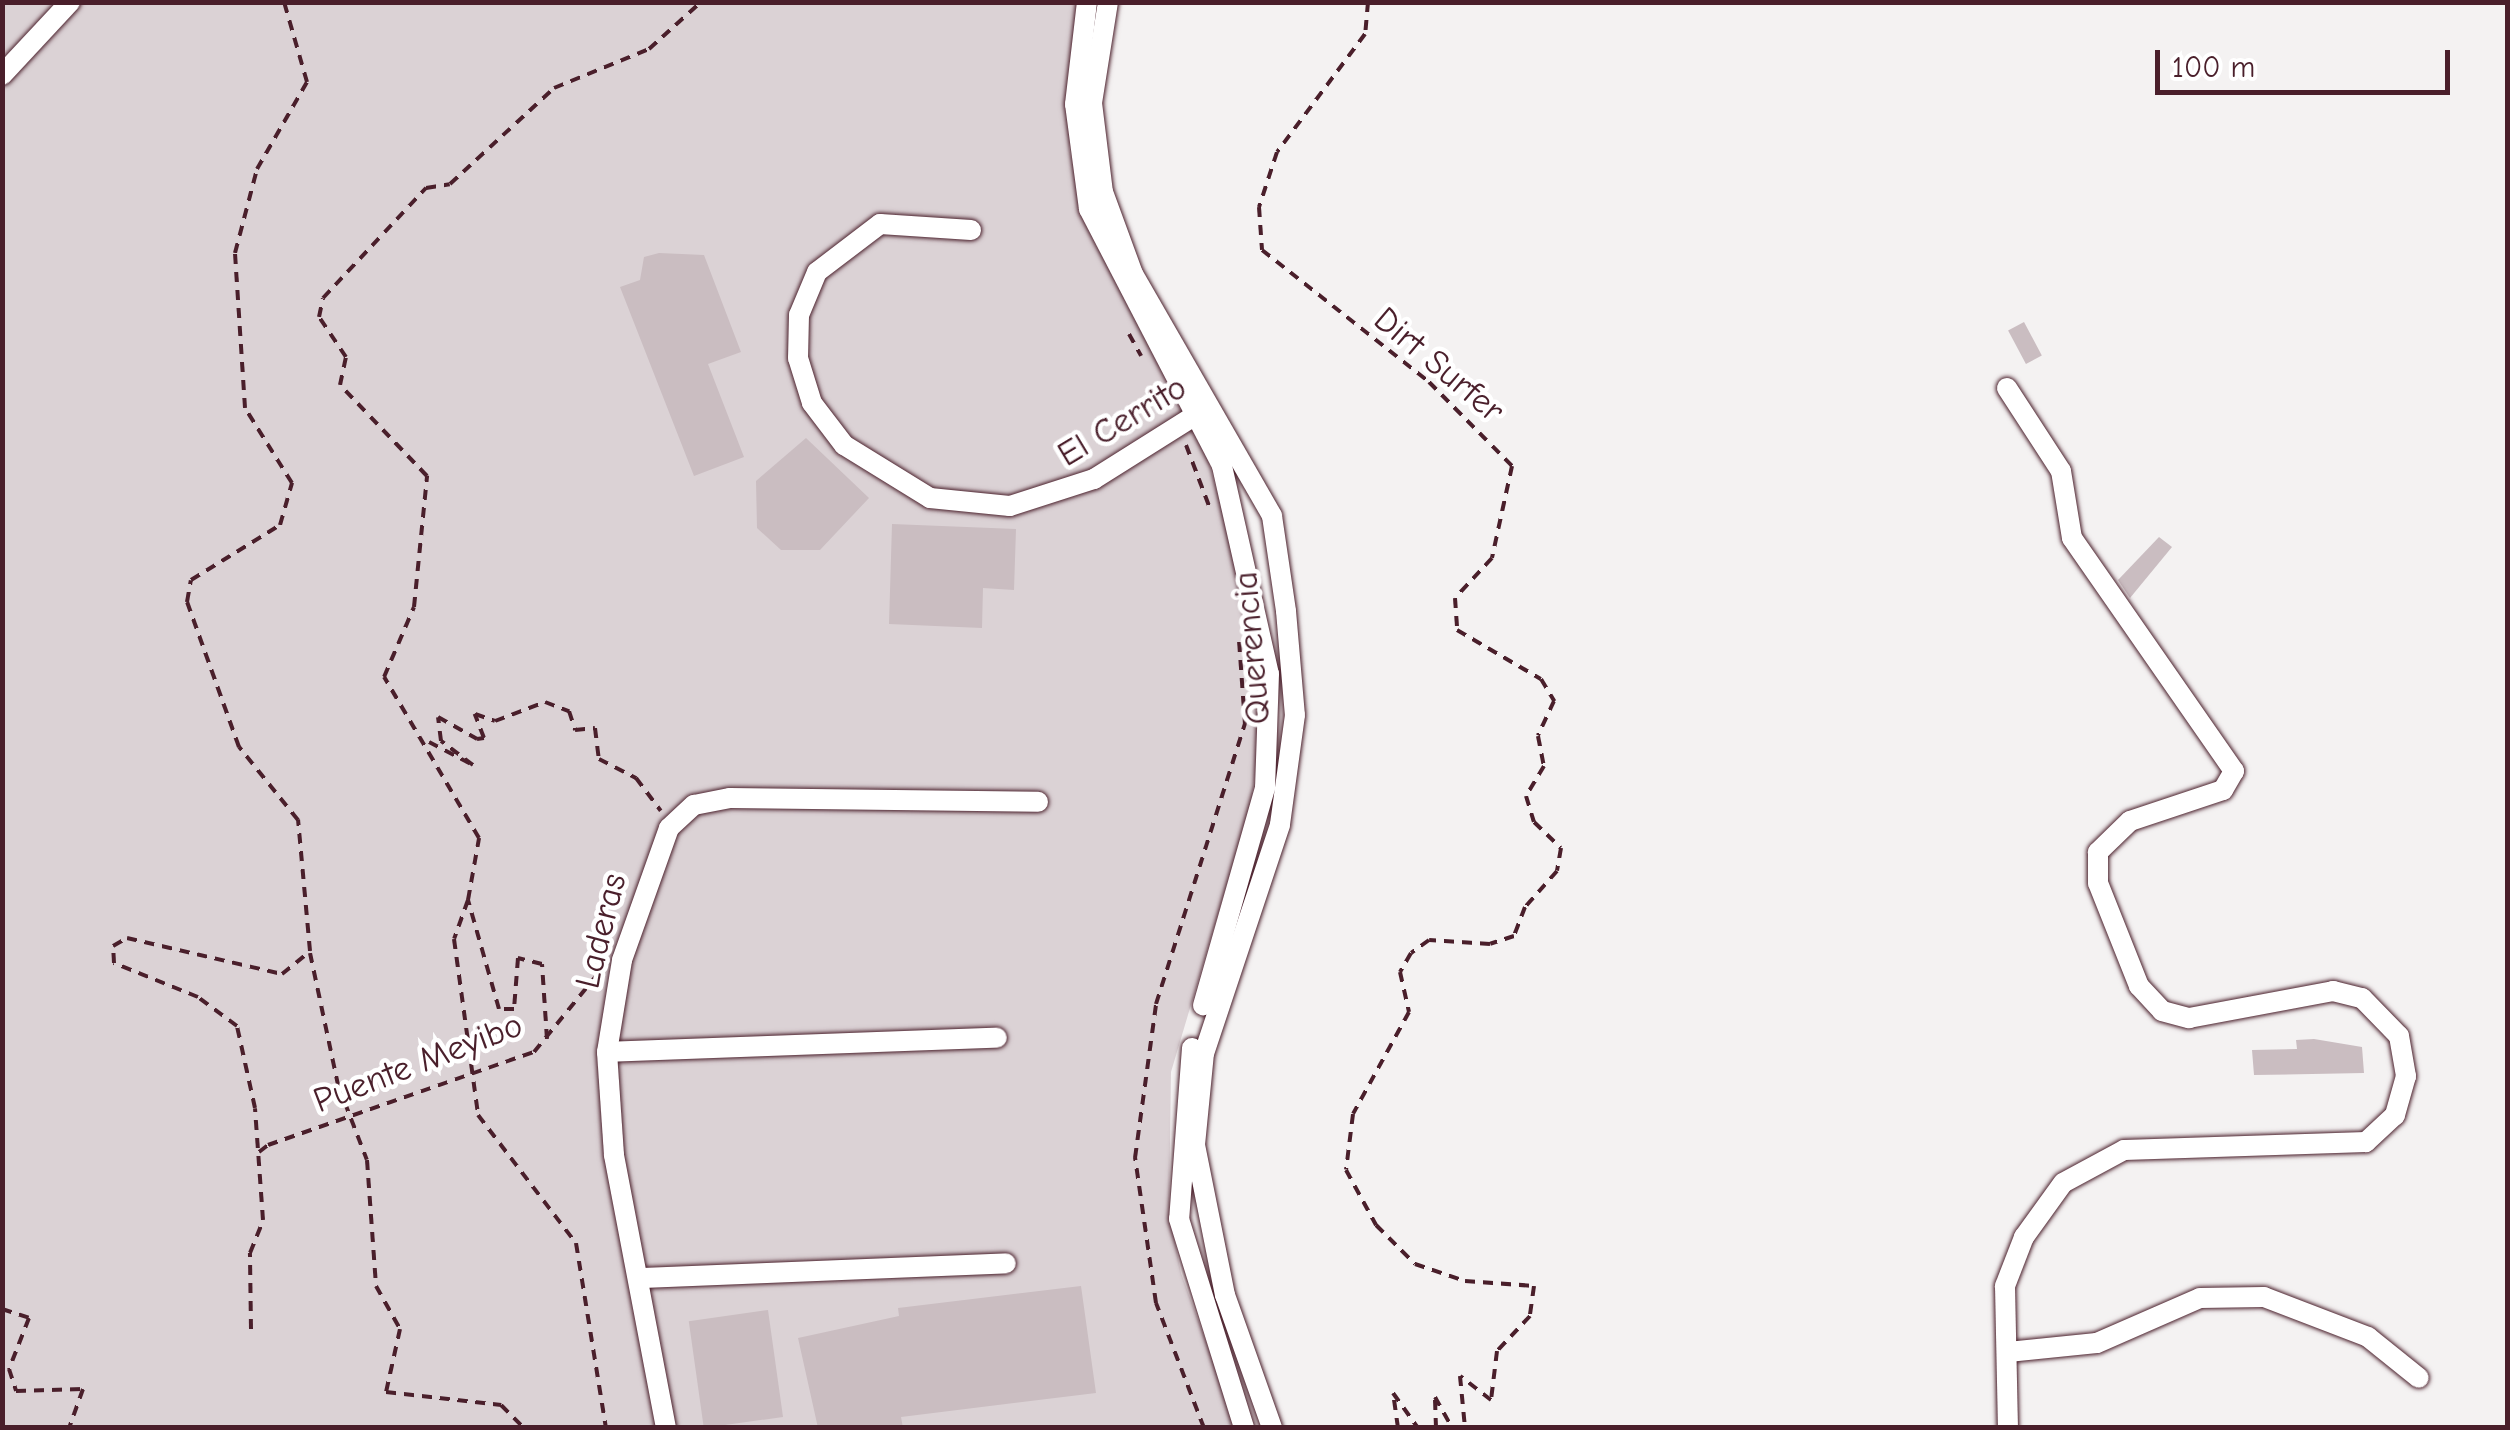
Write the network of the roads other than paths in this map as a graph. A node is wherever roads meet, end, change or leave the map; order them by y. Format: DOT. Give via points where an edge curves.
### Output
graph roads {
  1 [pos="70,2"];
  2 [pos="1087,2"];
  3 [pos="1108,2"];
  4 [pos="2,76"];
  5 [pos="971,230"];
  6 [pos="2007,388"];
  7 [pos="1215,402"];
  8 [pos="1186,421"];
  9 [pos="1038,802"];
  10 [pos="997,1038"];
  11 [pos="608,1052"];
  12 [pos="1192,1078"];
  13 [pos="1006,1263"];
  14 [pos="640,1278"];
  15 [pos="2008,1352"];
  16 [pos="2419,1378"];
  17 [pos="666,1428"];
  18 [pos="1244,1428"];
  19 [pos="1272,1428"];
  20 [pos="2008,1428"];
  1 -- 4 [label="street"];
  2 -- 8 [label="street, Querencia" via="1075,104 1090,209"];
  3 -- 7 [label="street, Querencia" via="1092,103 1103,192 1133,274"];
  5 -- 8 [label="street, El Cerrito" via="880,224 818,272 799,315 798,358 812,403 844,445 930,498 985,508 1062,494"];
  6 -- 15 [label="street" via="2061,471 2065,518 2091,571 2234,772 2223,790 2130,821 2098,852 2098,883 2139,986 2162,1011 2188,1018 2333,991 2362,998 2399,1036 2404,1096 2386,1127 2342,1148 2124,1150 2089,1164 2042,1210 2011,1264"];
  7 -- 8 [label="street, El Cerrito"];
  7 -- 12 [label="street, Querencia" via="1272,516 1296,716 1280,824"];
  8 -- 12 [label="street, Querencia" via="1222,466 1249,555 1272,720 1265,788"];
  9 -- 11 [label="street, Laderas" via="730,798 694,805 670,828 622,960"];
  10 -- 11 [label="street"];
  11 -- 14 [label="street, Laderas" via="614,1155"];
  12 -- 18 [label="street, Querencia" via="1179,1219"];
  12 -- 19 [label="street, Querencia" via="1203,1212"];
  13 -- 14 [label="street"];
  14 -- 17 [label="street, Laderas"];
  15 -- 16 [label="street" via="2098,1342 2200,1298 2264,1297 2368,1337"];
  15 -- 20 [label="street"];
}
